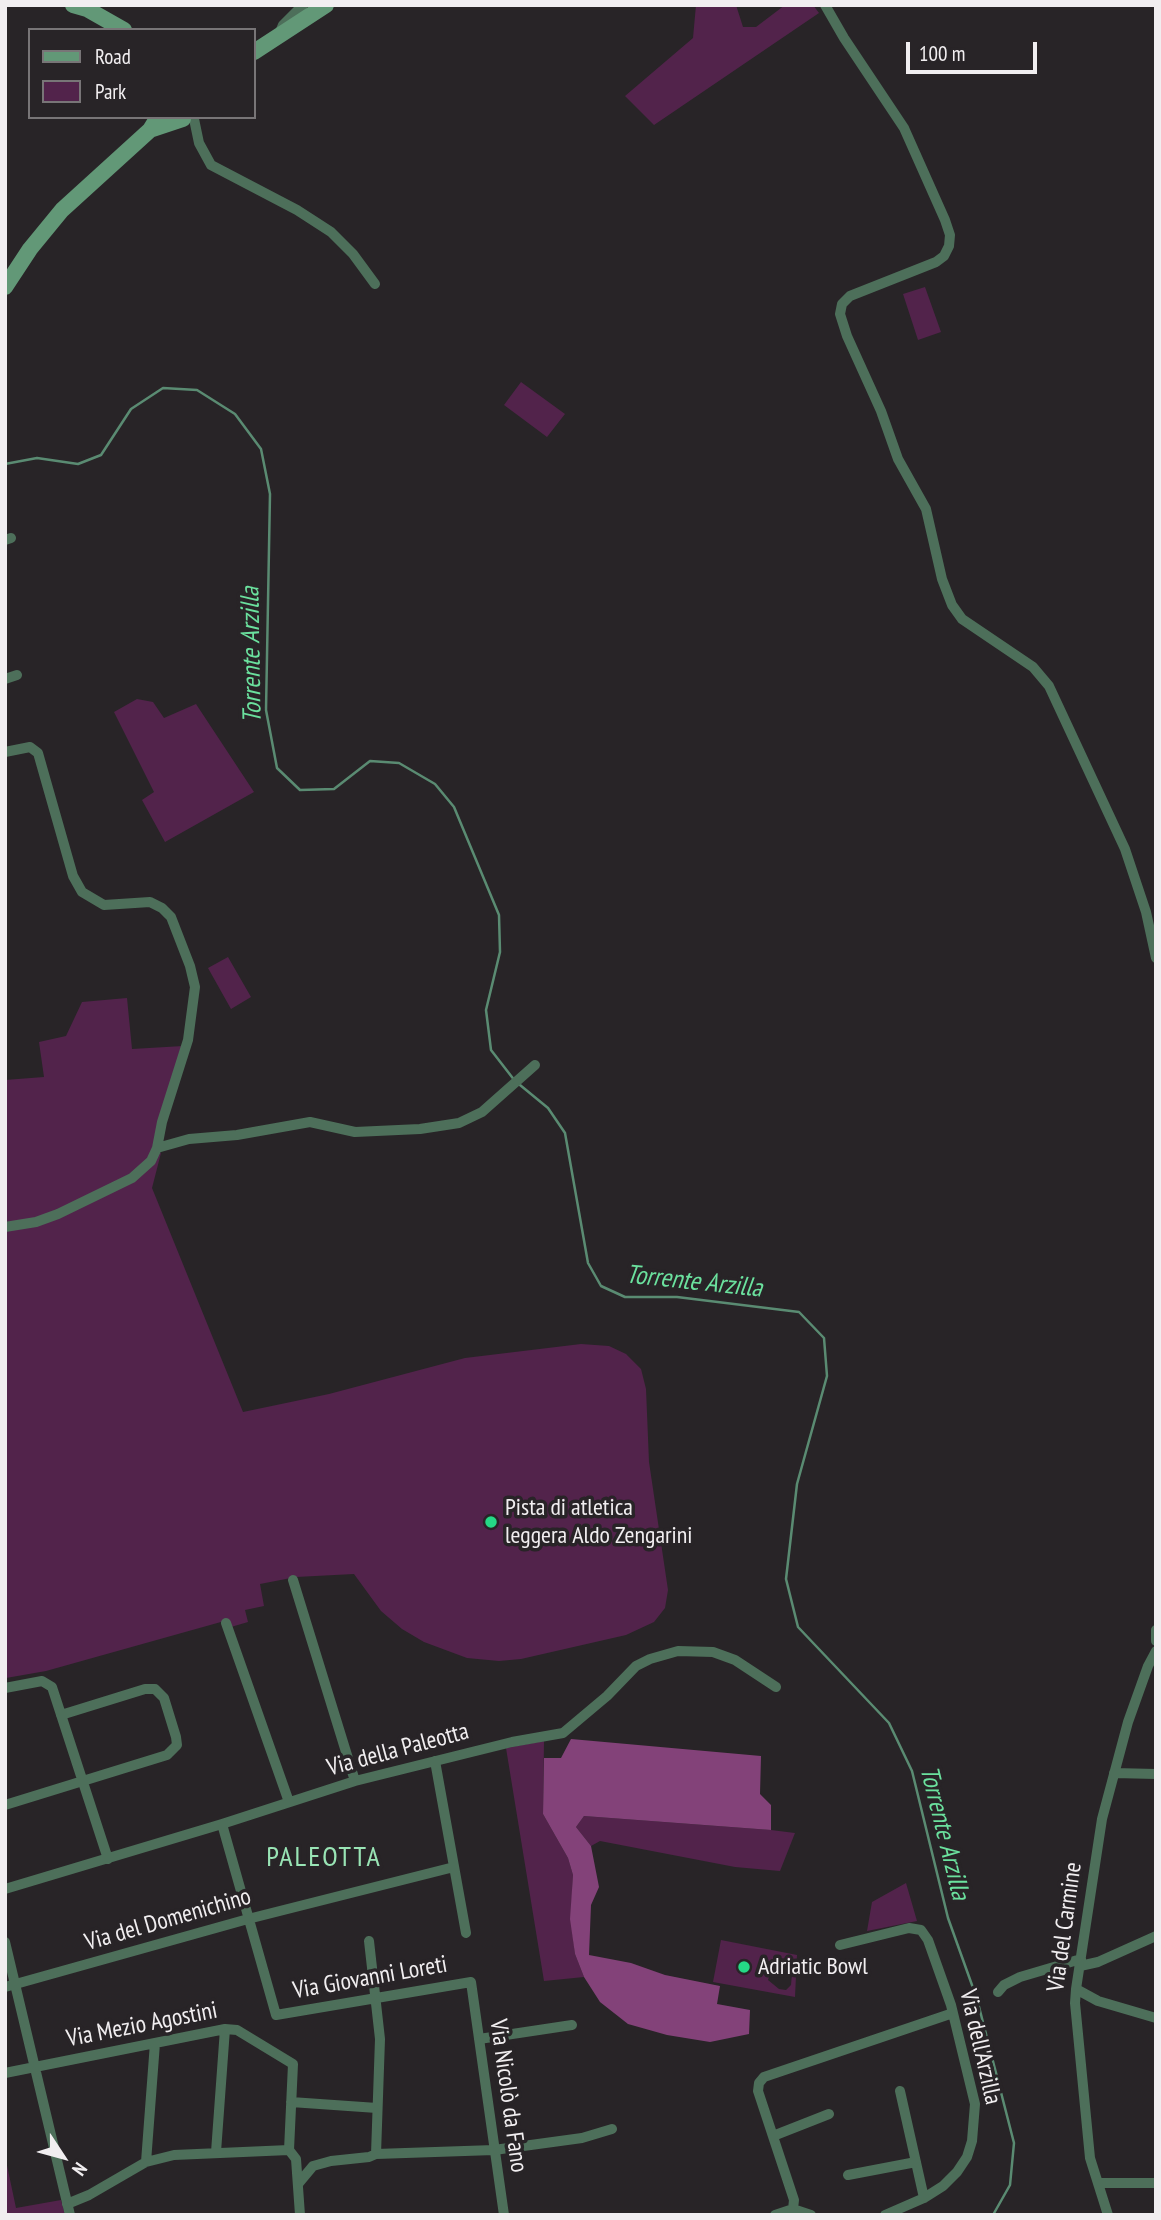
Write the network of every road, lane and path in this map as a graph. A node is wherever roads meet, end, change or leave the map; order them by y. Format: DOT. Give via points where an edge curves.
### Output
graph roads {
  1 [pos="73,5"];
  2 [pos="303,5"];
  3 [pos="326,5"];
  4 [pos="825,5"];
  5 [pos="121,28"];
  6 [pos="278,35"];
  7 [pos="256,51"];
  8 [pos="183,119"];
  9 [pos="189,119"];
  10 [pos="154,124"];
  11 [pos="374,284"];
  12 [pos="5,287"];
  13 [pos="17,675"];
  14 [pos="5,679"];
  15 [pos="5,752"];
  16 [pos="1156,958"];
  17 [pos="535,1065"];
  18 [pos="157,1149"];
  19 [pos="5,1227"];
  20 [pos="293,1580"];
  21 [pos="226,1623"];
  22 [pos="1156,1630"];
  23 [pos="1156,1641"];
  24 [pos="1156,1651"];
  25 [pos="776,1687"];
  26 [pos="5,1688"];
  27 [pos="61,1715"];
  28 [pos="435,1761"];
  29 [pos="1114,1773"];
  30 [pos="1156,1774"];
  31 [pos="355,1780"];
  32 [pos="82,1781"];
  33 [pos="289,1801"];
  34 [pos="5,1805"];
  35 [pos="222,1824"];
  36 [pos="108,1859"];
  37 [pos="454,1867"];
  38 [pos="5,1889"];
  39 [pos="248,1919"];
  40 [pos="467,1933"];
  41 [pos="1156,1936"];
  42 [pos="369,1941"];
  43 [pos="5,1942"];
  44 [pos="841,1945"];
  45 [pos="1081,1963"];
  46 [pos="471,1982"];
  47 [pos="10,1985"];
  48 [pos="1076,1989"];
  49 [pos="998,1992"];
  50 [pos="375,1997"];
  51 [pos="1098,2001"];
  52 [pos="1075,2003"];
  53 [pos="953,2013"];
  54 [pos="1156,2018"];
  55 [pos="572,2025"];
  56 [pos="225,2029"];
  57 [pos="479,2039"];
  58 [pos="155,2043"];
  59 [pos="35,2067"];
  60 [pos="5,2073"];
  61 [pos="900,2091"];
  62 [pos="291,2102"];
  63 [pos="377,2108"];
  64 [pos="829,2114"];
  65 [pos="612,2129"];
  66 [pos="773,2136"];
  67 [pos="289,2150"];
  68 [pos="494,2150"];
  69 [pos="216,2152"];
  70 [pos="376,2154"];
  71 [pos="146,2162"];
  72 [pos="916,2162"];
  73 [pos="848,2175"];
  74 [pos="1099,2183"];
  75 [pos="1156,2183"];
  76 [pos="298,2184"];
  77 [pos="924,2198"];
  78 [pos="793,2209"];
  79 [pos="69,2210"];
  80 [pos="300,2215"];
  81 [pos="504,2215"];
  82 [pos="775,2215"];
  83 [pos="811,2215"];
  84 [pos="884,2215"];
  85 [pos="1108,2215"];
  1 -- 5 [label="main road"];
  2 -- 6 [label="street"];
  3 -- 6 [label="main road"];
  4 -- 16 [label="street" via="904,128 950,235 949,247 936,262 850,296 842,304 841,314 847,336 898,459 926,509 952,605 962,619 1033,667 1049,686 1125,849"];
  6 -- 7 [label="main road"];
  8 -- 10 [label="main road"];
  9 -- 11 [label="street" via="211,165 331,232"];
  10 -- 12 [label="main road" via="62,210"];
  13 -- 14 [label="street"];
  15 -- 18 [label="street" via="30,747 38,753 73,876 82,892 104,905 150,902 171,917 176,929 195,987 193,1017"];
  17 -- 18 [label="street" via="482,1112 459,1123 355,1132 310,1122 189,1139"];
  18 -- 19 [label="street" via="132,1178 58,1214"];
  20 -- 31 [label="street"];
  21 -- 33 [label="street"];
  22 -- 23 [label="street"];
  24 -- 29 [label="street, Via del Carmine"];
  25 -- 28 [label="street, Via della Paleotta" via="735,1660 713,1652 678,1651 636,1665 563,1732"];
  26 -- 27 [label="street" via="48,1683"];
  27 -- 32 [label="street"];
  27 -- 32 [label="street" via="148,1689 158,1691 165,1701 177,1739 172,1752"];
  28 -- 31 [label="street, Via della Paleotta"];
  28 -- 37 [label="street"];
  29 -- 30 [label="street"];
  29 -- 45 [label="street, Via del Carmine" via="1102,1819"];
  31 -- 33 [label="street, Via della Paleotta"];
  32 -- 34 [label="street"];
  32 -- 36 [label="street"];
  33 -- 35 [label="street, Via della Paleotta"];
  35 -- 36 [label="street, Via della Paleotta"];
  35 -- 39 [label="street"];
  36 -- 38 [label="street, Via della Paleotta"];
  37 -- 39 [label="street, Via del Domenichino"];
  37 -- 40 [label="street"];
  39 -- 47 [label="street, Via del Domenichino"];
  39 -- 50 [label="street, Via Giovanni Loreti" via="276,2015"];
  41 -- 45 [label="street" via="1098,1962"];
  42 -- 50 [label="street"];
  43 -- 47 [label="street"];
  44 -- 53 [label="street, Via dell'Arzilla" via="909,1928 921,1930"];
  45 -- 48 [label="street, Via del Carmine"];
  45 -- 49 [label="street" via="1020,1977"];
  46 -- 50 [label="street, Via Giovanni Loreti"];
  46 -- 57 [label="street, Via Nicolò da Fano"];
  47 -- 59 [label="street"];
  48 -- 51 [label="street"];
  48 -- 52 [label="street, Via del Carmine"];
  50 -- 63 [label="street" via="380,2039"];
  51 -- 52 [label="street"];
  51 -- 54 [label="street"];
  52 -- 74 [label="street, Via del Carmine" via="1090,2158"];
  53 -- 66 [label="street" via="764,2077 758,2091"];
  53 -- 77 [label="street, Via dell'Arzilla" via="975,2104 975,2125 967,2157 957,2172"];
  55 -- 57 [label="street"];
  56 -- 58 [label="street, Via Mezio Agostini"];
  56 -- 62 [label="street, Via Mezio Agostini" via="237,2029 293,2064"];
  56 -- 69 [label="street"];
  57 -- 68 [label="street, Via Nicolò da Fano"];
  58 -- 59 [label="street, Via Mezio Agostini"];
  58 -- 71 [label="street"];
  59 -- 60 [label="street, Via Mezio Agostini"];
  59 -- 79 [label="street"];
  61 -- 72 [label="street"];
  62 -- 63 [label="street"];
  62 -- 67 [label="street"];
  63 -- 70 [label="street"];
  64 -- 66 [label="street"];
  65 -- 68 [label="street" via="582,2138"];
  66 -- 78 [label="street"];
  67 -- 69 [label="street"];
  67 -- 76 [label="street" via="296,2159"];
  68 -- 70 [label="street"];
  68 -- 81 [label="street, Via Nicolò da Fano"];
  69 -- 71 [label="street"];
  70 -- 76 [label="street" via="313,2166"];
  71 -- 79 [label="street"];
  72 -- 73 [label="street"];
  72 -- 77 [label="street"];
  74 -- 75 [label="street"];
  74 -- 85 [label="street, Via del Carmine"];
  76 -- 80 [label="street"];
  77 -- 84 [label="street, Via dell'Arzilla"];
  78 -- 82 [label="street"];
  78 -- 83 [label="street"];
}
